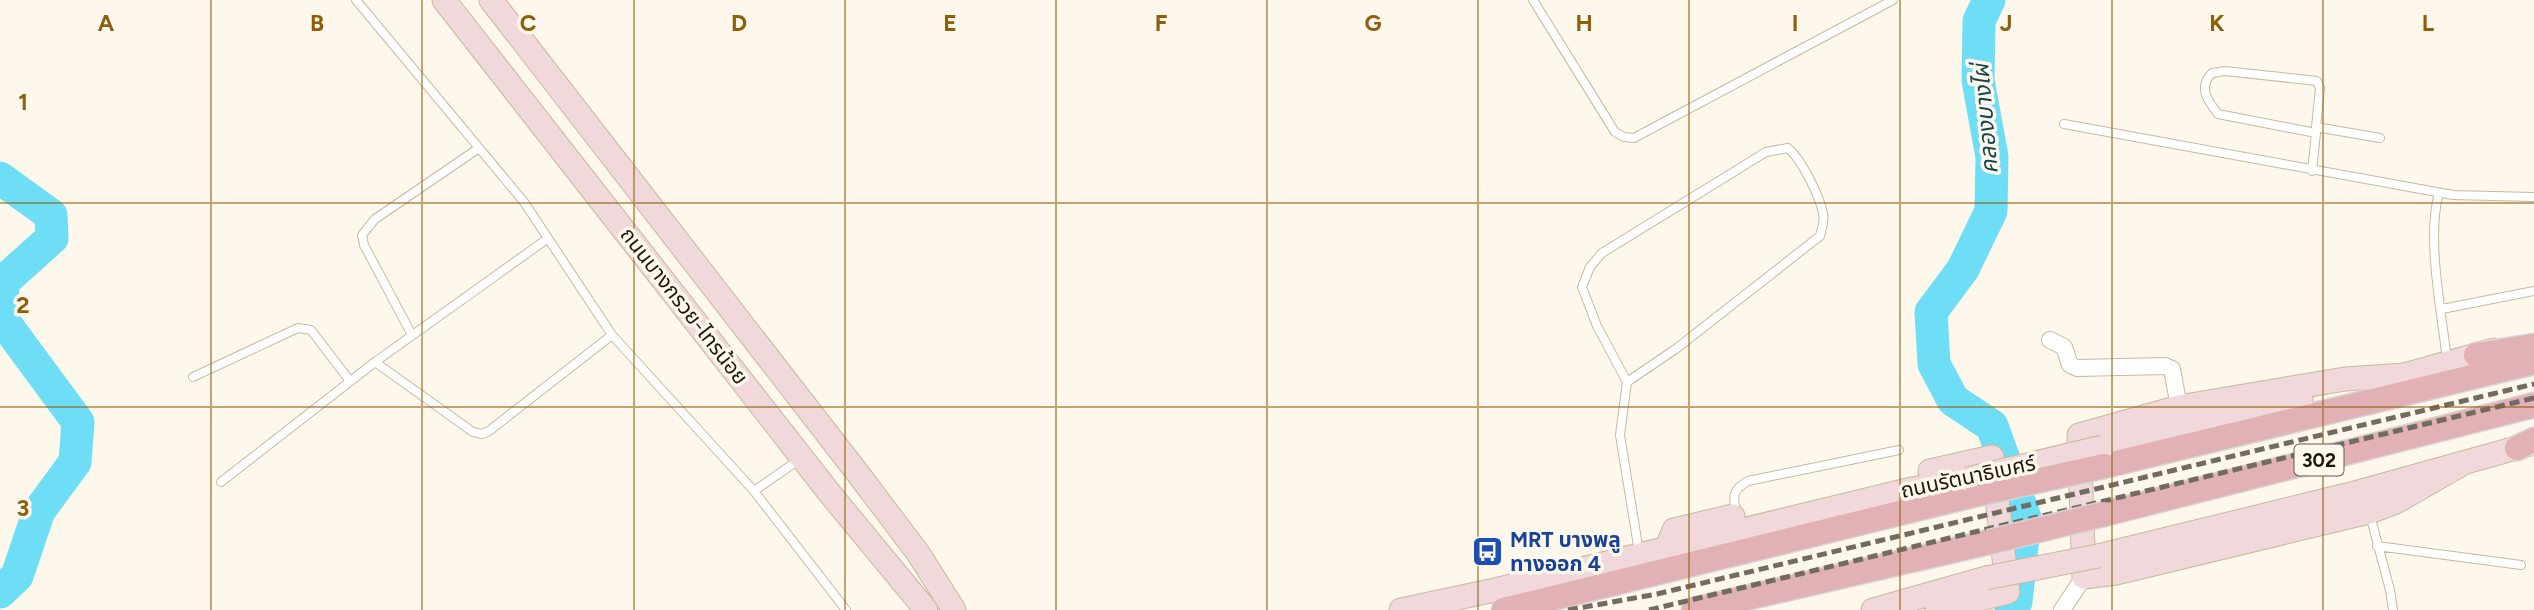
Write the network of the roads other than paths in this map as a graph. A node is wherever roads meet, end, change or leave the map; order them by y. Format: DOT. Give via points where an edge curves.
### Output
graph roads {
  1 [pos="356,0"];
  2 [pos="444,0"];
  3 [pos="491,0"];
  4 [pos="1534,0"];
  5 [pos="1893,0"];
  6 [pos="2064,124"];
  7 [pos="2316,130"];
  8 [pos="2380,138"];
  9 [pos="479,148"];
  10 [pos="2312,171"];
  11 [pos="2439,193"];
  12 [pos="2534,197"];
  13 [pos="547,239"];
  14 [pos="2534,291"];
  15 [pos="2442,309"];
  16 [pos="412,335"];
  17 [pos="612,335"];
  18 [pos="2534,338"];
  19 [pos="2050,340"];
  20 [pos="2534,346"];
  21 [pos="2476,355"];
  22 [pos="374,362"];
  23 [pos="2534,362"];
  24 [pos="2447,364"];
  25 [pos="2405,375"];
  26 [pos="193,377"];
  27 [pos="350,381"];
  28 [pos="1627,382"];
  29 [pos="2534,405"];
  30 [pos="2179,407"];
  31 [pos="2528,444"];
  32 [pos="1899,450"];
  33 [pos="2104,457"];
  34 [pos="802,458"];
  35 [pos="2462,464"];
  36 [pos="221,482"];
  37 [pos="1972,486"];
  38 [pos="754,491"];
  39 [pos="2369,512"];
  40 [pos="1736,515"];
  41 [pos="2377,546"];
  42 [pos="1666,549"];
  43 [pos="918,553"];
  44 [pos="1640,556"];
  45 [pos="2521,565"];
  46 [pos="2084,577"];
  47 [pos="922,608"];
  48 [pos="846,610"];
  49 [pos="954,610"];
  50 [pos="969,610"];
  51 [pos="1401,610"];
  52 [pos="1504,610"];
  53 [pos="1695,610"];
  54 [pos="1873,610"];
  55 [pos="1937,610"];
  56 [pos="2062,610"];
  57 [pos="2393,610"];
  1 -- 9 [label="lane"];
  2 -- 34 [label="main road, ถนนบางกรวย-ไทรน้อย"];
  3 -- 43 [label="main road, ถนนบางกรวย-ไทรน้อย"];
  4 -- 5 [label="lane" via="1615,132 1634,138"];
  6 -- 10 [label="lane"];
  7 -- 7 [label="lane" via="2218,114 2206,95 2207,78 2225,72 2317,81"];
  7 -- 8 [label="lane"];
  7 -- 10 [label="lane"];
  9 -- 13 [label="lane" via="524,202"];
  9 -- 16 [label="lane" via="375,219 362,235 363,245"];
  10 -- 11 [label="lane"];
  11 -- 12 [label="lane"];
  11 -- 15 [label="lane" via="2434,252"];
  13 -- 16 [label="lane"];
  13 -- 17 [label="lane"];
  14 -- 15 [label="lane"];
  15 -- 24 [label="lane"];
  16 -- 22 [label="lane"];
  17 -- 22 [label="lane" via="482,434"];
  17 -- 38 [label="lane"];
  18 -- 21 [label="main road, ถนนรัตนาธิเบศร์ / 302"];
  19 -- 30 [label="street" via="2064,347 2070,365 2077,368 2172,369"];
  20 -- 21 [label="main road"];
  21 -- 24 [label="main road, ถนนรัตนาธิเบศร์ / 302"];
  22 -- 27 [label="lane"];
  23 -- 33 [label="main road, ถนนรัตนาธิเบศร์ / 302"];
  24 -- 25 [label="main road, ถนนรัตนาธิเบศร์ / 302"];
  25 -- 30 [label="main road" via="2344,379"];
  25 -- 33 [label="main road, ถนนรัตนาธิเบศร์ / 302"];
  26 -- 27 [label="lane" via="298,328 311,330"];
  27 -- 36 [label="lane"];
  28 -- 28 [label="lane" via="1820,236 1823,211 1798,157 1788,148 1766,152 1602,253 1590,267 1582,287"];
  28 -- 44 [label="lane" via="1620,435"];
  29 -- 53 [label="main road, 302, bridge" via="2104,514"];
  30 -- 46 [label="main road" via="2079,435"];
  31 -- 35 [label="main road, 302"];
  32 -- 40 [label="lane" via="1748,481 1736,488"];
  33 -- 37 [label="main road, ถนนรัตนาธิเบศร์ / 302, bridge"];
  34 -- 38 [label="lane"];
  34 -- 47 [label="main road, ถนนบางกรวย-ไทรน้อย"];
  35 -- 39 [label="main road"];
  35 -- 54 [label="main road, 302, bridge" via="2098,556 1986,578"];
  37 -- 42 [label="main road, ถนนรัตนาธิเบศร์ / 302" via="1912,489"];
  37 -- 52 [label="main road, ถนนรัตนาธิเบศร์ / 302"];
  38 -- 48 [label="lane"];
  39 -- 41 [label="lane"];
  39 -- 46 [label="main road"];
  40 -- 42 [label="main road" via="1674,530"];
  40 -- 55 [label="main road" via="1992,457 2007,592"];
  41 -- 45 [label="lane"];
  41 -- 57 [label="lane"];
  42 -- 44 [label="main road, ถนนรัตนาธิเบศร์ / 302"];
  43 -- 49 [label="main road, ถนนบางกรวย-ไทรน้อย"];
  43 -- 50 [label="main road"];
  44 -- 51 [label="main road, ถนนรัตนาธิเบศร์ / 302"];
  46 -- 56 [label="street"];
}
